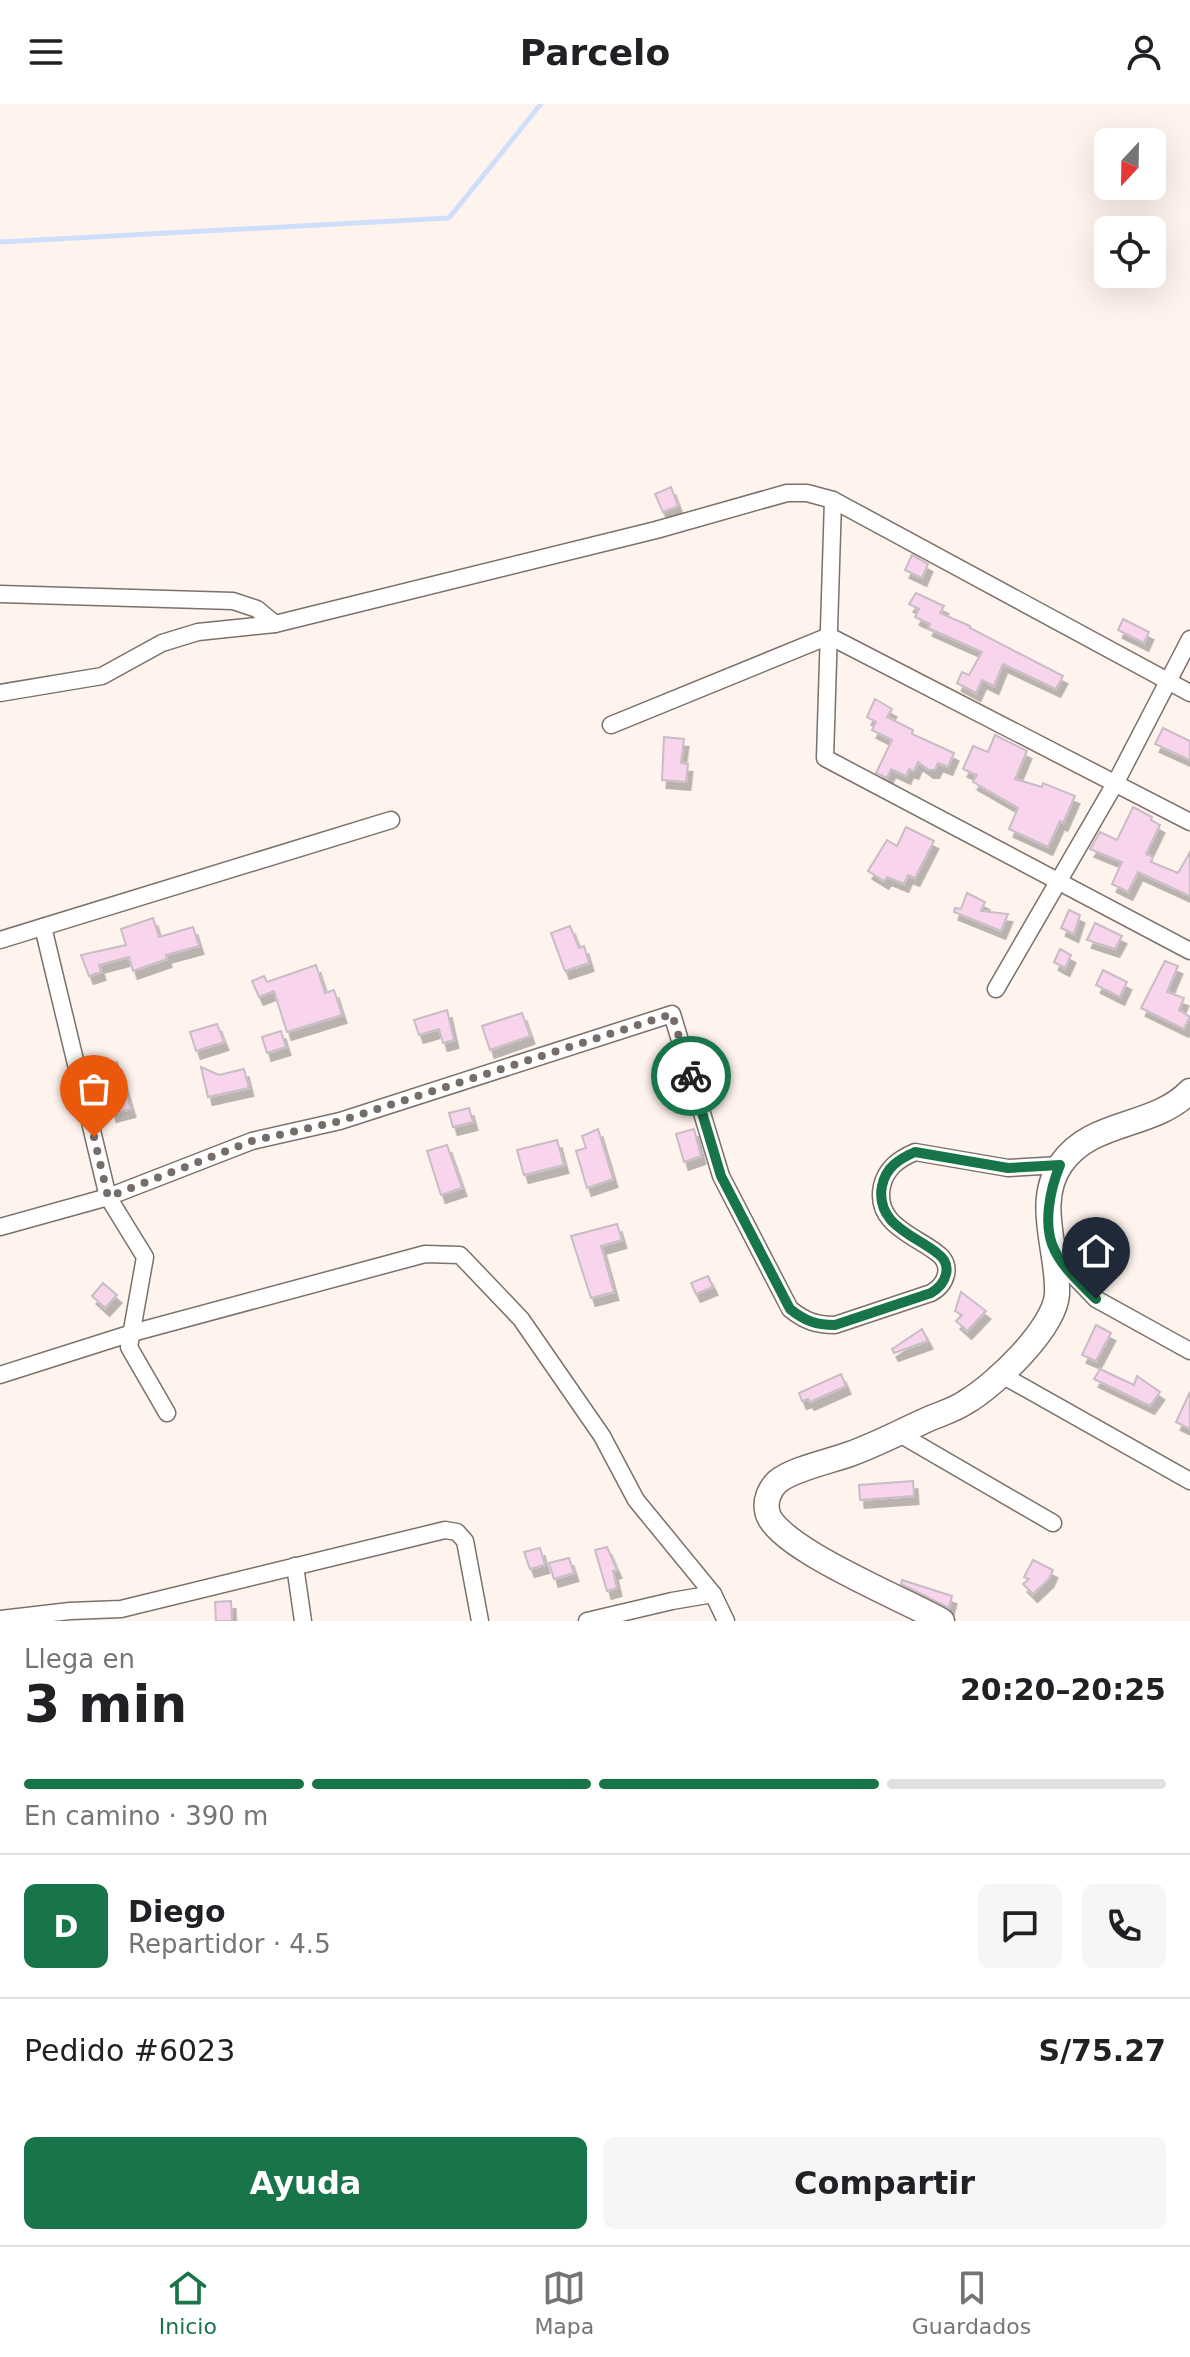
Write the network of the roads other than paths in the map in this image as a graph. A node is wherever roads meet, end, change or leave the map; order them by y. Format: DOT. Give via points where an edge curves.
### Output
graph roads {
  1 [pos="833,500"];
  2 [pos="0,594"];
  3 [pos="275,624"];
  4 [pos="829,636"];
  5 [pos="1190,639"];
  6 [pos="1168,681"];
  7 [pos="0,693"];
  8 [pos="1190,693"];
  9 [pos="611,725"];
  10 [pos="1116,782"];
  11 [pos="391,820"];
  12 [pos="1190,822"];
  13 [pos="1059,881"];
  14 [pos="43,927"];
  15 [pos="0,940"];
  16 [pos="1190,951"];
  17 [pos="996,989"];
  18 [pos="1190,1091"];
  19 [pos="1060,1165"];
  20 [pos="108,1197"];
  21 [pos="0,1227"];
  22 [pos="1053,1249"];
  23 [pos="132,1333"];
  24 [pos="1190,1351"];
  25 [pos="0,1375"];
  26 [pos="1002,1375"];
  27 [pos="167,1413"];
  28 [pos="898,1433"];
  29 [pos="1190,1481"];
  30 [pos="1053,1523"];
  31 [pos="295,1566"];
  32 [pos="713,1594"];
  33 [pos="0,1619"];
  34 [pos="303,1621"];
  35 [pos="480,1621"];
  36 [pos="587,1621"];
  37 [pos="726,1621"];
  38 [pos="942,1621"];
  1 -- 3 [label="street" via="787,493"];
  1 -- 4 [label="street"];
  1 -- 6 [label="street"];
  2 -- 3 [label="street" via="233,601 257,609"];
  3 -- 7 [label="street" via="198,632 162,643 102,676"];
  4 -- 9 [label="street"];
  4 -- 10 [label="street"];
  4 -- 13 [label="street" via="825,758"];
  5 -- 6 [label="street"];
  6 -- 8 [label="street"];
  6 -- 10 [label="street"];
  10 -- 12 [label="street"];
  10 -- 13 [label="street"];
  11 -- 14 [label="street"];
  13 -- 16 [label="street"];
  13 -- 17 [label="street"];
  14 -- 15 [label="street"];
  14 -- 20 [label="street"];
  18 -- 19 [label="street" via="1156,1115 1099,1132 1077,1145"];
  19 -- 20 [label="street" via="1008,1168 915,1152 902,1157 884,1178 883,1205 898,1228 941,1256 947,1269 943,1284 931,1293 835,1325 803,1320 790,1309 721,1176 672,1014 340,1121 252,1141"];
  19 -- 22 [label="street" via="1050,1190"];
  20 -- 21 [label="street"];
  20 -- 23 [label="street" via="145,1257"];
  22 -- 24 [label="street" via="1096,1299"];
  22 -- 26 [label="street" via="1053,1314"];
  23 -- 25 [label="street"];
  23 -- 27 [label="street" via="129,1347"];
  23 -- 32 [label="street" via="425,1254 460,1255 521,1319 602,1436 636,1500"];
  26 -- 28 [label="street" via="966,1403"];
  26 -- 29 [label="street"];
  28 -- 30 [label="street"];
  28 -- 38 [label="street" via="777,1482 766,1511 785,1536"];
  31 -- 33 [label="street" via="121,1609"];
  31 -- 34 [label="street"];
  31 -- 35 [label="street" via="451,1530 467,1547"];
  32 -- 36 [label="street"];
  32 -- 37 [label="street"];
}
